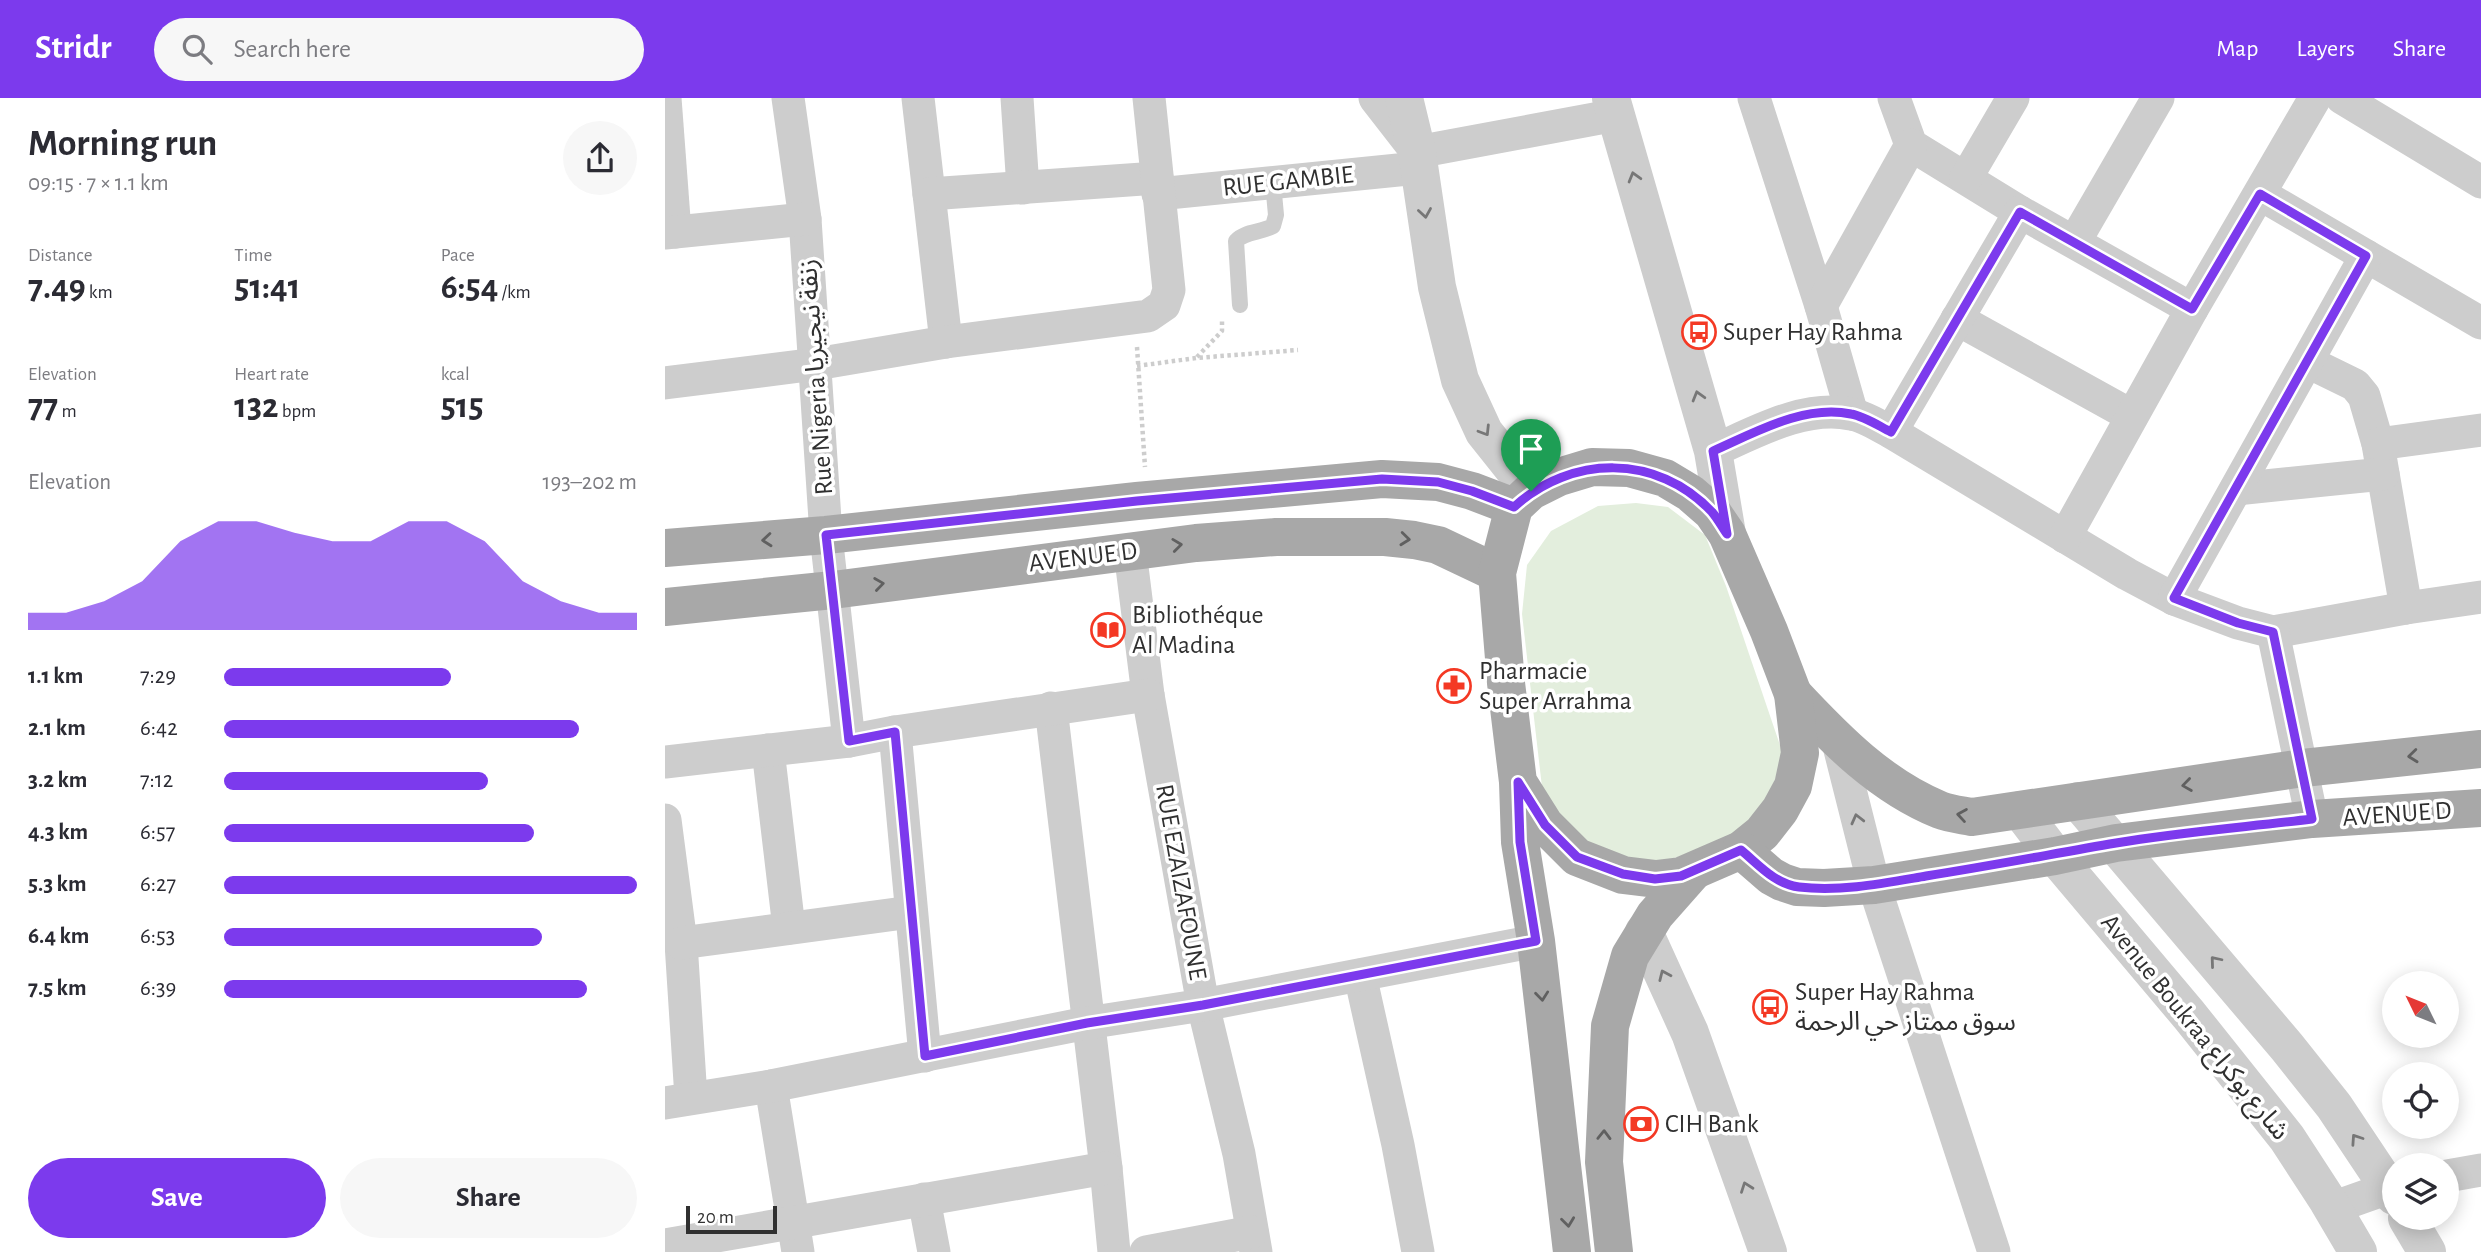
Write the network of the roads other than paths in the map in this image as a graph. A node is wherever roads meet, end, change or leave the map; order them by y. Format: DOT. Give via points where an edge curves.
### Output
graph roads {
  1 [pos="665,98"];
  2 [pos="788,98"];
  3 [pos="918,98"];
  4 [pos="1017,98"];
  5 [pos="1149,98"];
  6 [pos="1375,98"];
  7 [pos="1404,98"];
  8 [pos="1754,98"];
  9 [pos="1894,98"];
  10 [pos="2013,98"];
  11 [pos="2158,98"];
  12 [pos="2315,98"];
  13 [pos="2342,98"];
  14 [pos="1614,107"];
  15 [pos="1911,145"];
  16 [pos="1417,160"];
  17 [pos="1966,178"];
  18 [pos="669,181"];
  19 [pos="2481,182"];
  20 [pos="1273,183"];
  21 [pos="1157,186"];
  22 [pos="1023,188"];
  23 [pos="929,194"];
  24 [pos="2260,194"];
  25 [pos="2020,212"];
  26 [pos="805,219"];
  27 [pos="670,233"];
  28 [pos="2075,241"];
  29 [pos="2366,256"];
  30 [pos="1240,305"];
  31 [pos="1821,306"];
  32 [pos="2192,309"];
  33 [pos="1957,319"];
  34 [pos="2480,324"];
  35 [pos="946,342"];
  36 [pos="2308,362"];
  37 [pos="816,364"];
  38 [pos="665,383"];
  39 [pos="1852,414"];
  40 [pos="2132,416"];
  41 [pos="2481,430"];
  42 [pos="1891,432"];
  43 [pos="1713,451"];
  44 [pos="2381,459"];
  45 [pos="2236,489"];
  46 [pos="1523,499"];
  47 [pos="1727,534"];
  48 [pos="826,535"];
  49 [pos="2065,537"];
  50 [pos="665,548"];
  51 [pos="1130,551"];
  52 [pos="1497,573"];
  53 [pos="833,590"];
  54 [pos="2481,597"];
  55 [pos="2174,598"];
  56 [pos="665,607"];
  57 [pos="2406,608"];
  58 [pos="2273,632"];
  59 [pos="1793,694"];
  60 [pos="1148,695"];
  61 [pos="1051,708"];
  62 [pos="895,732"];
  63 [pos="849,741"];
  64 [pos="1838,742"];
  65 [pos="2481,749"];
  66 [pos="768,750"];
  67 [pos="665,762"];
  68 [pos="2303,768"];
  69 [pos="1518,782"];
  70 [pos="2078,800"];
  71 [pos="2481,808"];
  72 [pos="2020,810"];
  73 [pos="2312,819"];
  74 [pos="665,820"];
  75 [pos="2116,843"];
  76 [pos="1741,850"];
  77 [pos="2055,856"];
  78 [pos="1693,872"];
  79 [pos="1874,885"];
  80 [pos="911,912"];
  81 [pos="789,928"];
  82 [pos="1644,932"];
  83 [pos="1536,941"];
  84 [pos="681,943"];
  85 [pos="1360,975"];
  86 [pos="1203,1005"];
  87 [pos="1087,1023"];
  88 [pos="925,1056"];
  89 [pos="771,1086"];
  90 [pos="678,1100"];
  91 [pos="1106,1168"];
  92 [pos="2481,1170"];
  93 [pos="2459,1174"];
  94 [pos="2382,1176"];
  95 [pos="925,1199"];
  96 [pos="2382,1199"];
  97 [pos="2332,1208"];
  98 [pos="2415,1230"];
  99 [pos="795,1237"];
  100 [pos="1254,1242"];
  101 [pos="669,1247"];
  102 [pos="933,1252"];
  103 [pos="1114,1252"];
  104 [pos="1146,1252"];
  105 [pos="1418,1252"];
  106 [pos="1572,1252"];
  107 [pos="1614,1252"];
  108 [pos="1768,1252"];
  109 [pos="1994,1252"];
  110 [pos="2358,1252"];
  111 [pos="2427,1252"];
  1 -- 18 [label="street"];
  2 -- 26 [label="street, Rue Nigeria زنقة نيجيريا"];
  3 -- 23 [label="street"];
  4 -- 22 [label="street"];
  5 -- 21 [label="street"];
  6 -- 16 [label="street"];
  7 -- 16 [label="street"];
  8 -- 31 [label="street"];
  9 -- 15 [label="street"];
  10 -- 17 [label="street"];
  11 -- 28 [label="street"];
  12 -- 24 [label="street"];
  13 -- 19 [label="street"];
  14 -- 16 [label="street, RUE GAMBIE"];
  43 -- 14 [label="street, one-way"];
  15 -- 17 [label="street"];
  15 -- 31 [label="street"];
  16 -- 20 [label="street, RUE GAMBIE"];
  16 -- 46 [label="street, one-way" via="1437,287 1461,380 1484,432"];
  17 -- 25 [label="street"];
  18 -- 27 [label="street"];
  20 -- 21 [label="street, RUE GAMBIE"];
  20 -- 30 [label="lane" via="1273,226 1236,241"];
  21 -- 22 [label="street, RUE GAMBIE"];
  21 -- 35 [label="street" via="1169,290 1164,305 1148,316"];
  22 -- 23 [label="street, RUE GAMBIE"];
  23 -- 35 [label="street"];
  24 -- 29 [label="street"];
  24 -- 32 [label="street"];
  25 -- 28 [label="street"];
  25 -- 33 [label="street"];
  26 -- 27 [label="street"];
  26 -- 37 [label="street, Rue Nigeria زنقة نيجيريا"];
  28 -- 32 [label="street"];
  29 -- 34 [label="street"];
  29 -- 36 [label="street"];
  31 -- 39 [label="street"];
  32 -- 40 [label="street"];
  33 -- 40 [label="street"];
  33 -- 42 [label="street"];
  35 -- 37 [label="street"];
  36 -- 44 [label="street" via="2360,390"];
  36 -- 45 [label="street"];
  37 -- 38 [label="street"];
  37 -- 48 [label="street, Rue Nigeria زنقة نيجيريا"];
  39 -- 42 [label="street"];
  39 -- 43 [label="street" via="1827,413 1774,425"];
  40 -- 49 [label="street"];
  41 -- 44 [label="street"];
  42 -- 49 [label="street"];
  43 -- 47 [label="street"];
  44 -- 45 [label="street"];
  44 -- 57 [label="street"];
  45 -- 55 [label="street"];
  46 -- 47 [label="main road" via="1559,477 1592,467 1629,468 1665,478 1690,493 1712,512"];
  46 -- 48 [label="main road, AVENUE D" via="1438,482 1382,479"];
  46 -- 52 [label="main road"];
  47 -- 59 [label="main road"];
  48 -- 50 [label="main road, AVENUE D, one-way"];
  48 -- 53 [label="street, Rue Nigeria زنقة نيجيريا"];
  49 -- 55 [label="street"];
  51 -- 52 [label="main road, AVENUE D, one-way" via="1276,537 1385,537 1438,545"];
  53 -- 51 [label="main road, AVENUE D, one-way"];
  51 -- 60 [label="street, RUE EZAIZAFOUNE"];
  52 -- 69 [label="main road"];
  53 -- 56 [label="main road, AVENUE D"];
  53 -- 63 [label="street, Rue Nigeria زنقة نيجيريا"];
  54 -- 57 [label="street"];
  55 -- 58 [label="street"];
  57 -- 58 [label="street"];
  58 -- 68 [label="street"];
  59 -- 64 [label="main road, AVENUE D"];
  59 -- 76 [label="main road" via="1800,753 1793,786 1780,810"];
  60 -- 61 [label="street"];
  60 -- 86 [label="street, RUE EZAIZAFOUNE"];
  61 -- 62 [label="street"];
  61 -- 87 [label="street"];
  62 -- 63 [label="street"];
  62 -- 80 [label="street"];
  63 -- 66 [label="street"];
  72 -- 64 [label="main road, AVENUE D, one-way" via="1972,817 1943,811 1898,789"];
  79 -- 64 [label="street, one-way"];
  65 -- 68 [label="main road, AVENUE D, one-way"];
  66 -- 67 [label="street"];
  66 -- 81 [label="street"];
  68 -- 70 [label="main road, AVENUE D, one-way"];
  68 -- 73 [label="street"];
  69 -- 78 [label="main road" via="1545,825 1577,857 1623,874 1655,879"];
  69 -- 83 [label="main road" via="1520,842"];
  70 -- 72 [label="main road, AVENUE D"];
  70 -- 75 [label="street"];
  71 -- 73 [label="main road, AVENUE D"];
  72 -- 77 [label="street, Avenue Boukraa شارع بوكراع"];
  73 -- 75 [label="main road, AVENUE D"];
  74 -- 84 [label="street"];
  75 -- 77 [label="main road, AVENUE D"];
  94 -- 75 [label="street, one-way" via="2303,1067"];
  76 -- 78 [label="main road"];
  76 -- 79 [label="main road, AVENUE D" via="1771,876 1797,887"];
  77 -- 79 [label="main road, AVENUE D"];
  77 -- 97 [label="street, Avenue Boukraa شارع بوكراع" via="2287,1138"];
  78 -- 82 [label="main road"];
  79 -- 109 [label="street"];
  80 -- 81 [label="street"];
  80 -- 88 [label="street"];
  81 -- 84 [label="street"];
  107 -- 82 [label="main road, one-way" via="1604,1162 1610,1026 1627,964"];
  108 -- 82 [label="street, one-way" via="1690,1033"];
  83 -- 85 [label="street"];
  83 -- 106 [label="main road, one-way"];
  84 -- 90 [label="street"];
  85 -- 86 [label="street"];
  85 -- 105 [label="street"];
  86 -- 87 [label="street"];
  86 -- 100 [label="street, RUE EZAIZAFOUNE"];
  87 -- 88 [label="street"];
  87 -- 91 [label="street"];
  88 -- 89 [label="street"];
  89 -- 90 [label="street"];
  89 -- 99 [label="street"];
  91 -- 95 [label="street"];
  91 -- 103 [label="street"];
  92 -- 93 [label="street"];
  95 -- 99 [label="street"];
  95 -- 102 [label="street"];
  96 -- 97 [label="street"];
  97 -- 110 [label="street, Avenue Boukraa شارع بوكراع"];
  98 -- 111 [label="street"];
  99 -- 101 [label="street"];
  100 -- 104 [label="street"];
}
